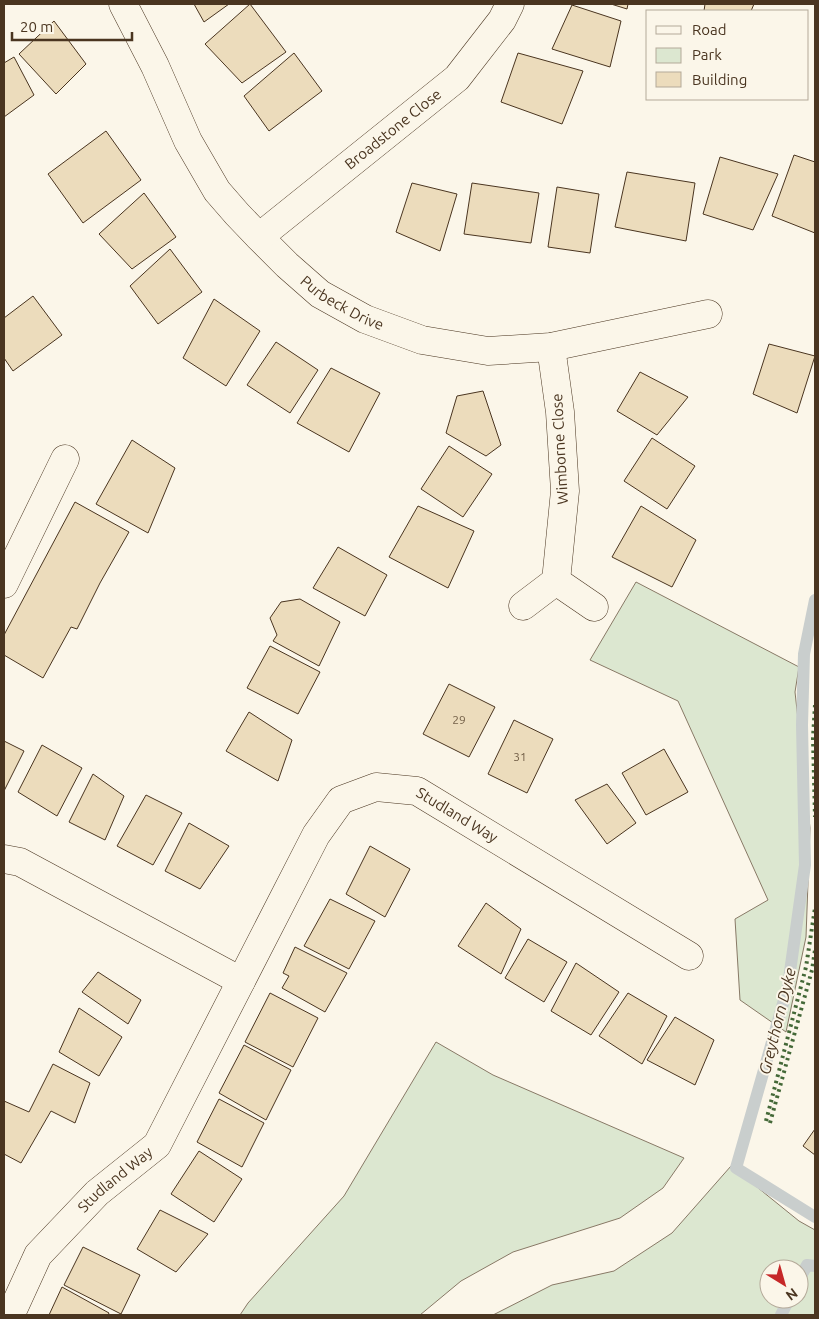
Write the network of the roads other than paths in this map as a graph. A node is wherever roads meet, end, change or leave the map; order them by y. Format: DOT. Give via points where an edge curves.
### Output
graph roads {
  1 [pos="123,4"];
  2 [pos="510,4"];
  3 [pos="259,237"];
  4 [pos="708,314"];
  5 [pos="550,347"];
  6 [pos="65,459"];
  7 [pos="556,581"];
  8 [pos="4,584"];
  9 [pos="523,606"];
  10 [pos="594,606"];
  11 [pos="4,859"];
  12 [pos="689,956"];
  13 [pos="241,981"];
  14 [pos="4,1313"];
  1 -- 3 [label="street, Purbeck Drive" via="188,141 217,191"];
  2 -- 3 [label="street, Broadstone Close" via="502,20 457,78"];
  3 -- 5 [label="street, Purbeck Drive" via="320,294 365,319 422,340 488,350"];
  4 -- 5 [label="street, Purbeck Drive"];
  5 -- 7 [label="street, Wimborne Close" via="560,412 565,491"];
  6 -- 8 [label="street"];
  7 -- 9 [label="street"];
  7 -- 10 [label="street"];
  11 -- 13 [label="street" via="20,862"];
  12 -- 13 [label="street, Studland Way" via="417,791 376,786 341,800 316,834"];
  13 -- 14 [label="street, Studland Way" via="157,1145 97,1193 38,1254 11,1314"];
}
